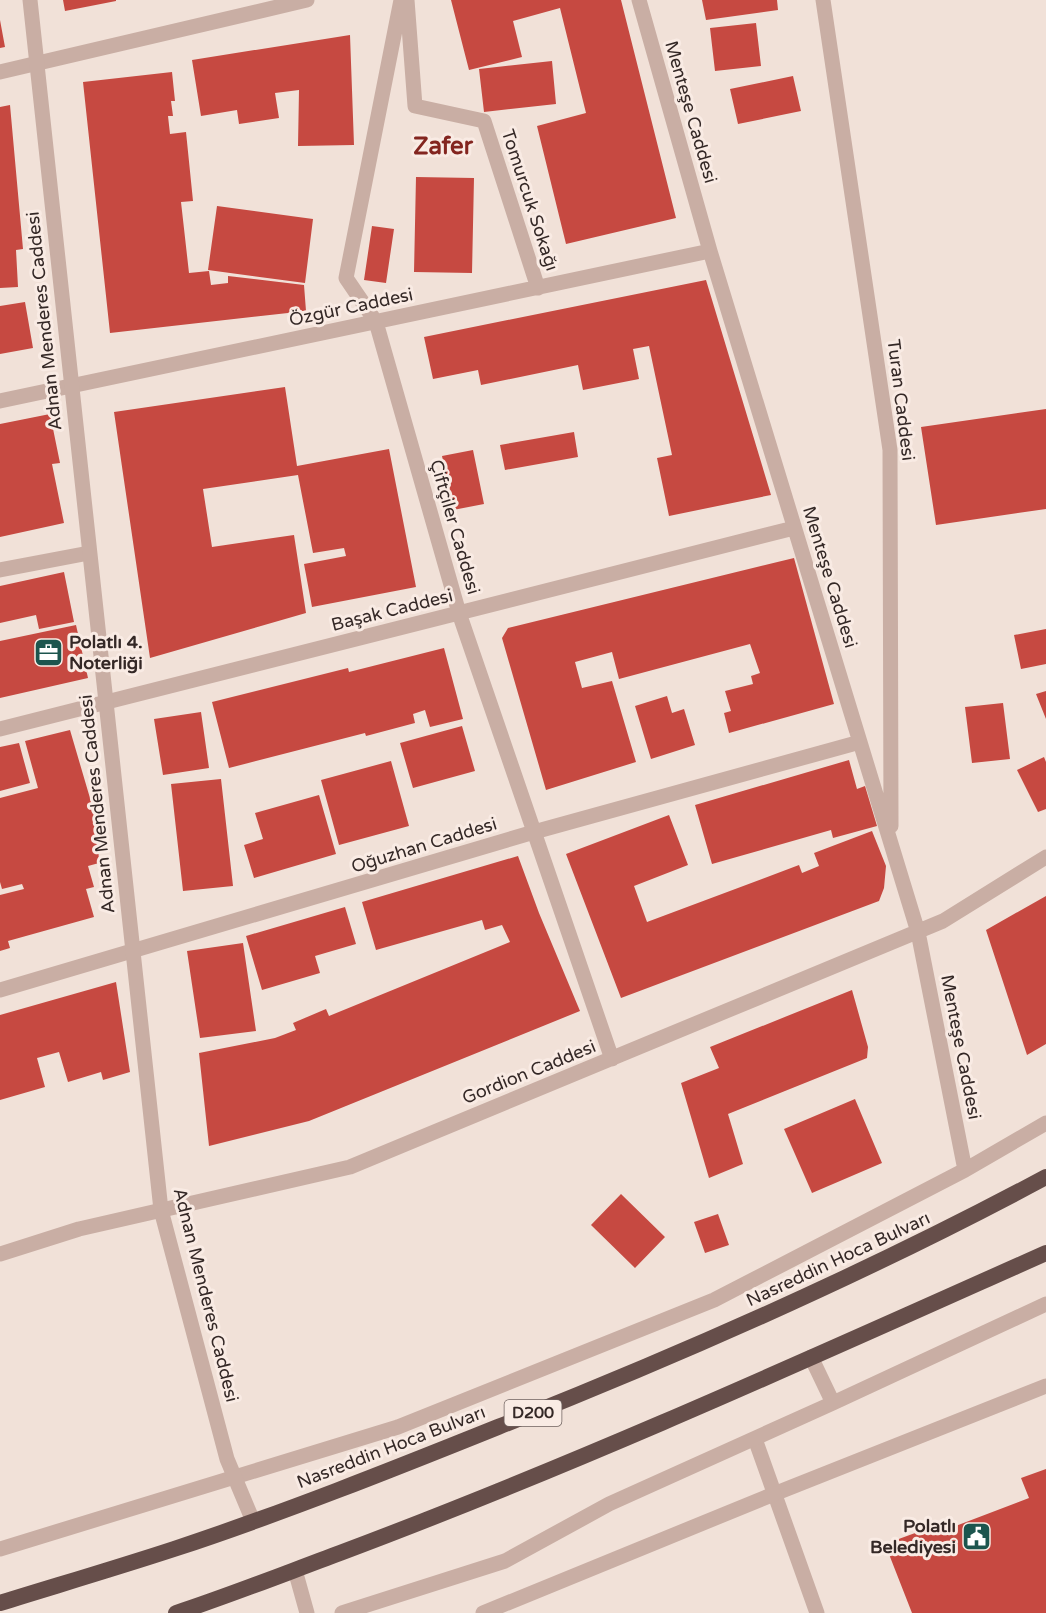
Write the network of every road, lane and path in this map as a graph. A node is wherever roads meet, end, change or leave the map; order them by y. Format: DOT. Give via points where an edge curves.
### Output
graph roads {
  1 [pos="30,0"];
  2 [pos="307,0"];
  3 [pos="401,0"];
  4 [pos="407,0"];
  5 [pos="639,0"];
  6 [pos="823,0"];
  7 [pos="37,64"];
  8 [pos="0,72"];
  9 [pos="710,251"];
  10 [pos="538,288"];
  11 [pos="376,322"];
  12 [pos="71,386"];
  13 [pos="0,401"];
  14 [pos="794,528"];
  15 [pos="89,553"];
  16 [pos="0,570"];
  17 [pos="459,613"];
  18 [pos="105,703"];
  19 [pos="0,729"];
  20 [pos="860,742"];
  21 [pos="534,832"];
  22 [pos="891,844"];
  23 [pos="1046,856"];
  24 [pos="918,932"];
  25 [pos="132,953"];
  26 [pos="0,990"];
  27 [pos="612,1059"];
  28 [pos="1046,1123"];
  29 [pos="965,1170"];
  30 [pos="1046,1177"];
  31 [pos="160,1210"];
  32 [pos="1046,1253"];
  33 [pos="0,1254"];
  34 [pos="1046,1304"];
  35 [pos="811,1357"];
  36 [pos="1046,1386"];
  37 [pos="833,1403"];
  38 [pos="754,1439"];
  39 [pos="234,1478"];
  40 [pos="774,1494"];
  41 [pos="253,1521"];
  42 [pos="0,1549"];
  43 [pos="295,1570"];
  44 [pos="0,1603"];
  45 [pos="176,1613"];
  46 [pos="306,1613"];
  47 [pos="342,1613"];
  48 [pos="483,1613"];
  49 [pos="817,1613"];
  1 -- 7 [label="street, Adnan Menderes Caddesi"];
  2 -- 7 [label="street"];
  3 -- 11 [label="street, Çiftçiler Caddesi" via="346,278"];
  4 -- 10 [label="street, Tomurcuk Sokağı" via="415,106 484,121"];
  5 -- 9 [label="street, Menteşe Caddesi"];
  6 -- 22 [label="street, Turan Caddesi" via="890,450"];
  7 -- 8 [label="street"];
  7 -- 12 [label="street, Adnan Menderes Caddesi"];
  9 -- 10 [label="street, Özgür Caddesi"];
  9 -- 14 [label="street, Menteşe Caddesi"];
  10 -- 11 [label="street, Özgür Caddesi"];
  11 -- 12 [label="street, Özgür Caddesi"];
  11 -- 17 [label="street, Çiftçiler Caddesi"];
  12 -- 13 [label="street, Özgür Caddesi"];
  12 -- 15 [label="street, Adnan Menderes Caddesi"];
  14 -- 17 [label="street, Başak Caddesi"];
  14 -- 20 [label="street, Menteşe Caddesi"];
  15 -- 16 [label="street"];
  15 -- 18 [label="street, Adnan Menderes Caddesi"];
  17 -- 18 [label="street, Başak Caddesi"];
  17 -- 21 [label="street, Çiftçiler Caddesi"];
  18 -- 19 [label="street, Başak Caddesi"];
  18 -- 25 [label="street, Adnan Menderes Caddesi"];
  20 -- 21 [label="street, Oğuzhan Caddesi"];
  20 -- 22 [label="street, Menteşe Caddesi"];
  21 -- 25 [label="street, Oğuzhan Caddesi"];
  21 -- 27 [label="street, Çiftçiler Caddesi"];
  22 -- 24 [label="street, Menteşe Caddesi"];
  23 -- 24 [label="street, Gordion Caddesi" via="943,921"];
  24 -- 27 [label="street, Gordion Caddesi"];
  24 -- 29 [label="street, Menteşe Caddesi"];
  25 -- 26 [label="street, Oğuzhan Caddesi"];
  25 -- 31 [label="street, Adnan Menderes Caddesi"];
  27 -- 31 [label="street, Gordion Caddesi" via="350,1167"];
  28 -- 29 [label="street"];
  29 -- 39 [label="street" via="714,1300 398,1427"];
  30 -- 41 [label="highway, Nasreddin Hoca Bulvarı / D200" via="735,1329 487,1432"];
  31 -- 33 [label="street, Gordion Caddesi" via="79,1228"];
  31 -- 39 [label="street, Adnan Menderes Caddesi"];
  32 -- 35 [label="highway"];
  34 -- 37 [label="street"];
  35 -- 37 [label="street"];
  35 -- 43 [label="highway" via="499,1491"];
  36 -- 40 [label="street"];
  37 -- 38 [label="street"];
  38 -- 40 [label="street"];
  38 -- 47 [label="street" via="609,1504 505,1561"];
  39 -- 41 [label="street, Adnan Menderes Caddesi"];
  39 -- 42 [label="street"];
  40 -- 48 [label="street"];
  40 -- 49 [label="street"];
  41 -- 44 [label="highway, Nasreddin Hoca Bulvarı / D200"];
  43 -- 45 [label="highway"];
  43 -- 46 [label="street"];
}
